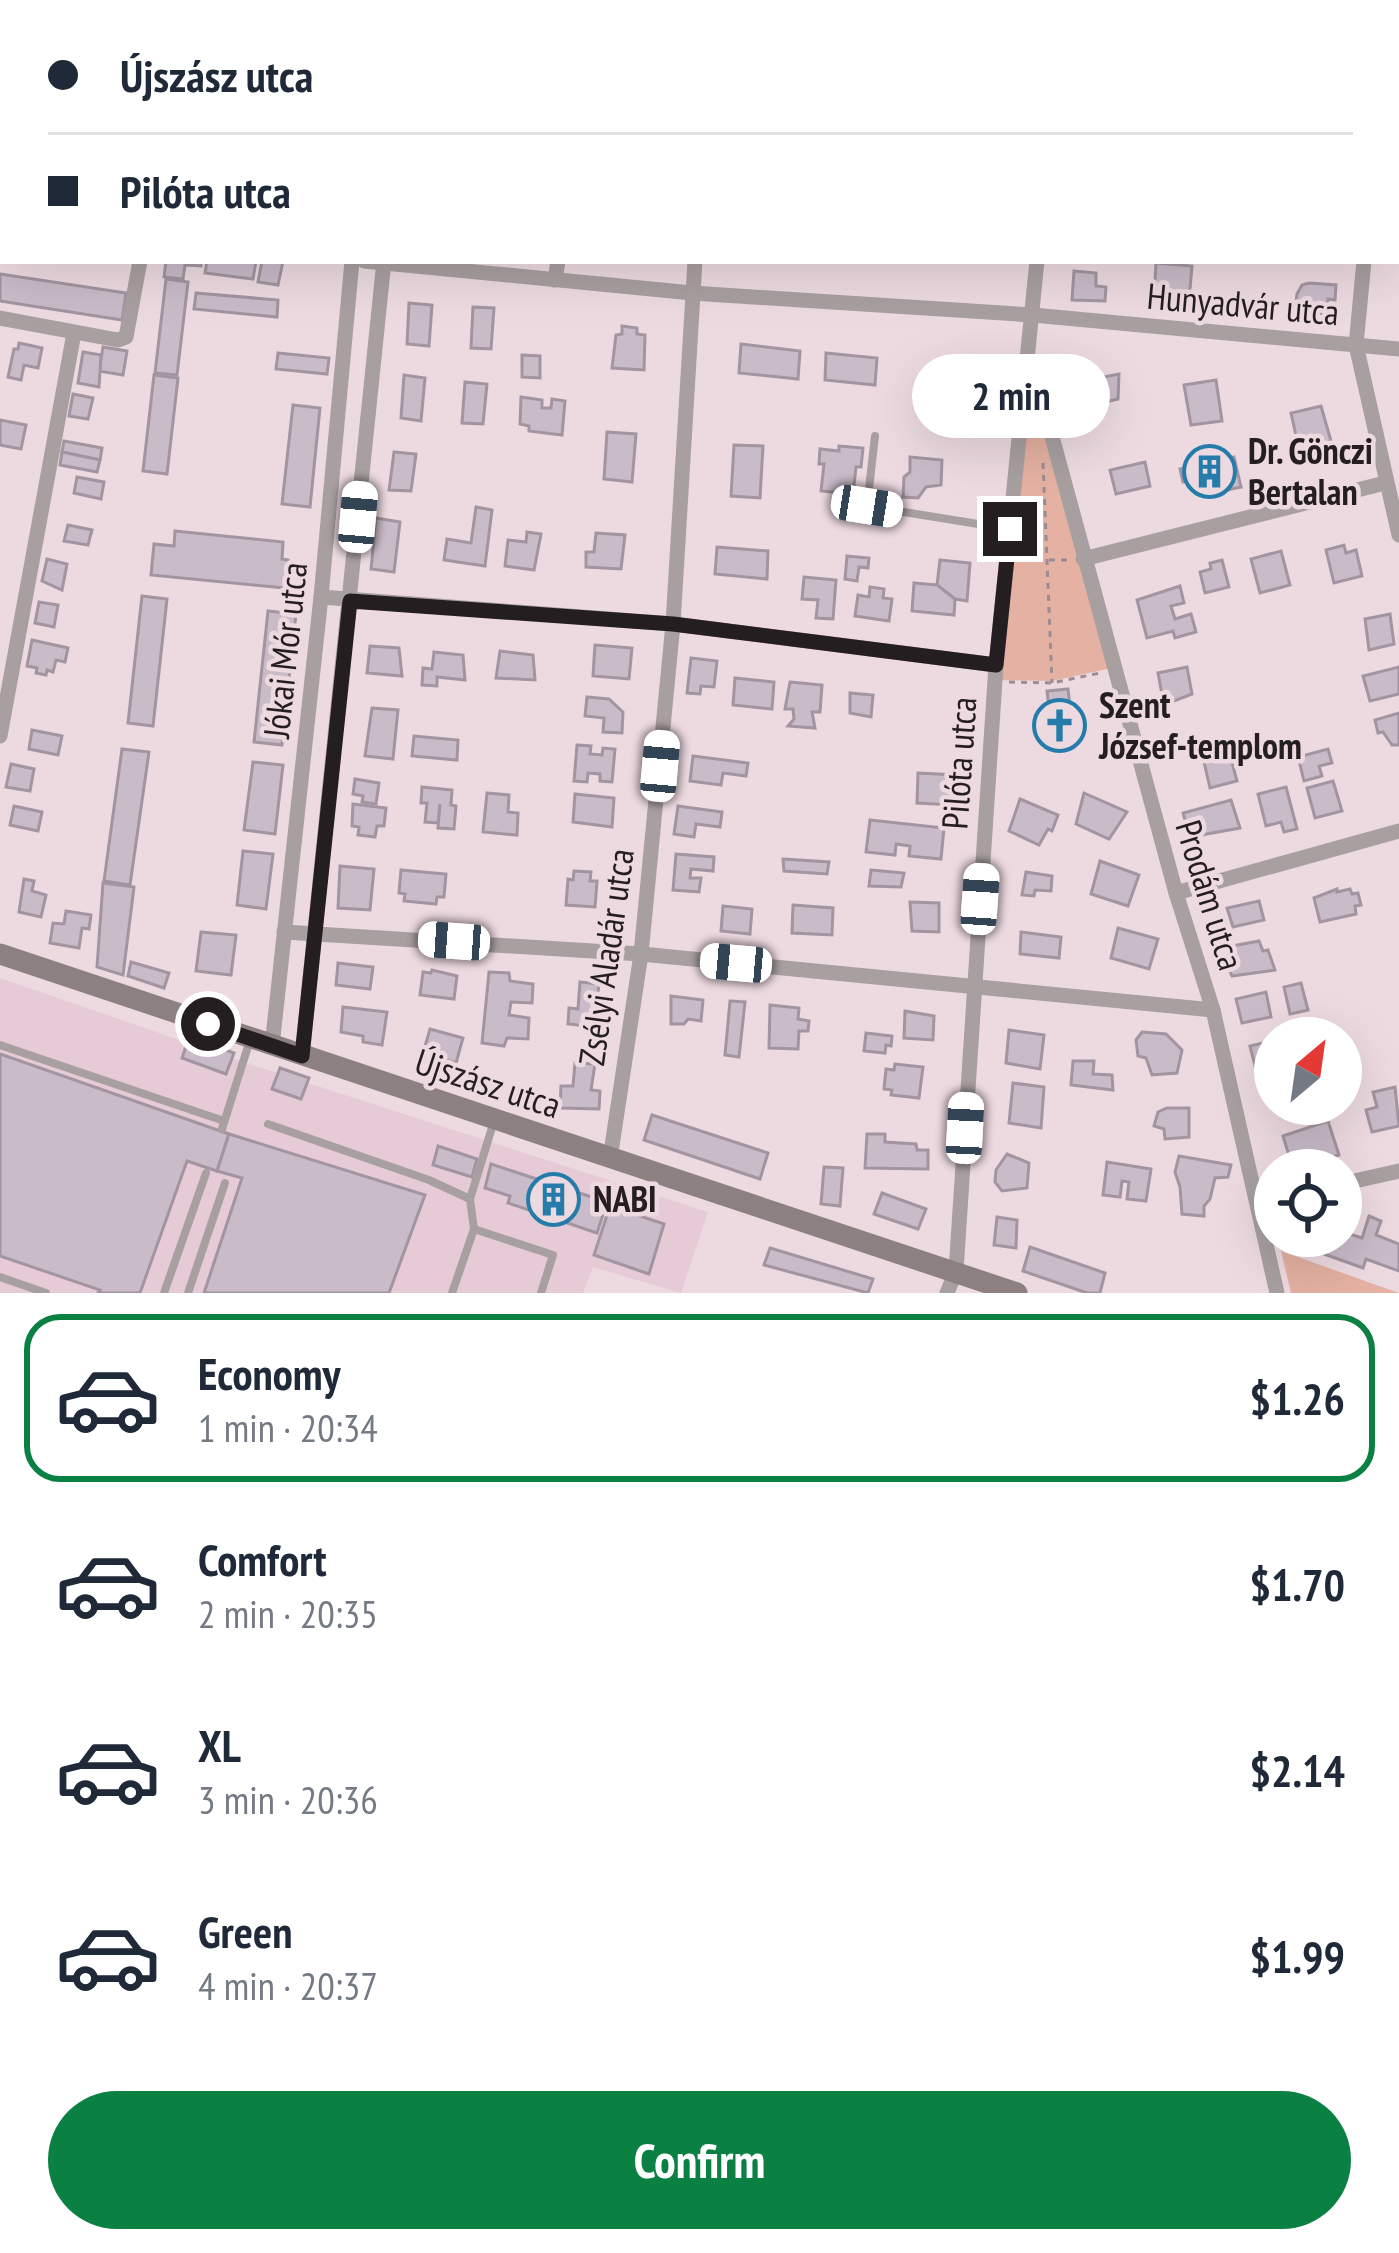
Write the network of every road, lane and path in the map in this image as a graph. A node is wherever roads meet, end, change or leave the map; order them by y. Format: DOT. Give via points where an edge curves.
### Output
graph roads {
  1 [pos="139,264"];
  2 [pos="352,264"];
  3 [pos="384,264"];
  4 [pos="403,264"];
  5 [pos="558,264"];
  6 [pos="695,264"];
  7 [pos="1037,264"];
  8 [pos="1364,264"];
  9 [pos="555,280"];
  10 [pos="692,293"];
  11 [pos="1033,315"];
  12 [pos="0,318"];
  13 [pos="74,333"];
  14 [pos="1355,345"];
  15 [pos="1399,349"];
  16 [pos="1026,386"];
  17 [pos="875,436"];
  18 [pos="1043,461"];
  19 [pos="1385,484"];
  20 [pos="1399,535"];
  21 [pos="1010,537"];
  22 [pos="1046,548"];
  23 [pos="1083,559"];
  24 [pos="1046,561"];
  25 [pos="321,597"];
  26 [pos="350,601"];
  27 [pos="673,624"];
  28 [pos="1114,670"];
  29 [pos="996,673"];
  30 [pos="1052,683"];
  31 [pos="0,736"];
  32 [pos="1399,830"];
  33 [pos="1176,893"];
  34 [pos="284,932"];
  35 [pos="313,932"];
  36 [pos="0,954"];
  37 [pos="641,954"];
  38 [pos="973,986"];
  39 [pos="1213,1010"];
  40 [pos="261,1042"];
  41 [pos="0,1045"];
  42 [pos="302,1056"];
  43 [pos="494,1120"];
  44 [pos="268,1124"];
  45 [pos="610,1159"];
  46 [pos="1399,1171"];
  47 [pos="206,1173"];
  48 [pos="1362,1179"];
  49 [pos="225,1183"];
  50 [pos="1254,1193"];
  51 [pos="470,1198"];
  52 [pos="474,1229"];
  53 [pos="1268,1257"];
  54 [pos="956,1271"];
  55 [pos="0,1277"];
  56 [pos="46,1293"];
  57 [pos="164,1293"];
  58 [pos="188,1293"];
  59 [pos="452,1293"];
  60 [pos="541,1293"];
  61 [pos="947,1293"];
  62 [pos="1017,1293"];
  63 [pos="1276,1293"];
  1 -- 13 [label="street" via="126,337"];
  2 -- 25 [label="street, Jókai Mór utca"];
  3 -- 26 [label="street, Jókai Mór utca"];
  4 -- 9 [label="street, Hunyadvár utca"];
  5 -- 9 [label="street"];
  6 -- 10 [label="street, Zsélyi Aladár utca"];
  7 -- 11 [label="street, Pilóta utca"];
  8 -- 14 [label="street"];
  9 -- 10 [label="street, Hunyadvár utca"];
  10 -- 11 [label="street, Hunyadvár utca"];
  10 -- 27 [label="street, Zsélyi Aladár utca"];
  11 -- 14 [label="street, Hunyadvár utca"];
  11 -- 16 [label="street, Pilóta utca"];
  12 -- 13 [label="street"];
  13 -- 31 [label="street"];
  14 -- 15 [label="street, Hunyadvár utca"];
  14 -- 19 [label="street"];
  16 -- 21 [label="street, Pilóta utca"];
  16 -- 23 [label="street, Prodám utca" via="1041,396"];
  17 -- 21 [label="lane" via="867,506"];
  18 -- 22 [label="path"];
  19 -- 20 [label="street"];
  19 -- 23 [label="street"];
  21 -- 22 [label="path"];
  21 -- 29 [label="street, Pilóta utca"];
  22 -- 24 [label="path"];
  23 -- 24 [label="path"];
  23 -- 28 [label="street, Prodám utca"];
  24 -- 30 [label="path"];
  25 -- 26 [label="street"];
  25 -- 34 [label="street, Jókai Mór utca"];
  26 -- 27 [label="street"];
  26 -- 35 [label="street, Jókai Mór utca"];
  27 -- 29 [label="street"];
  27 -- 37 [label="street, Zsélyi Aladár utca"];
  28 -- 30 [label="path"];
  28 -- 33 [label="street, Prodám utca"];
  29 -- 30 [label="path"];
  29 -- 38 [label="street, Pilóta utca"];
  32 -- 33 [label="street"];
  33 -- 39 [label="street, Prodám utca"];
  34 -- 35 [label="street"];
  34 -- 40 [label="street, Jókai Mór utca"];
  35 -- 37 [label="street"];
  35 -- 42 [label="street, Jókai Mór utca"];
  36 -- 40 [label="street, Újszász utca"];
  37 -- 38 [label="street"];
  37 -- 45 [label="street, Zsélyi Aladár utca"];
  38 -- 39 [label="street"];
  38 -- 54 [label="street, Pilóta utca"];
  39 -- 50 [label="street, Prodám utca"];
  40 -- 41 [label="lane" via="223,1125"];
  40 -- 42 [label="street, Újszász utca"];
  42 -- 43 [label="street, Újszász utca"];
  43 -- 45 [label="street, Újszász utca"];
  43 -- 51 [label="lane"];
  44 -- 51 [label="lane"];
  45 -- 54 [label="street, Újszász utca"];
  46 -- 48 [label="street"];
  47 -- 57 [label="lane"];
  49 -- 58 [label="lane"];
  51 -- 52 [label="lane"];
  52 -- 59 [label="lane"];
  52 -- 60 [label="lane" via="554,1255"];
  53 -- 63 [label="street, Prodám utca"];
  54 -- 61 [label="street"];
  54 -- 62 [label="street, Újszász utca"];
  55 -- 56 [label="lane"];
}
